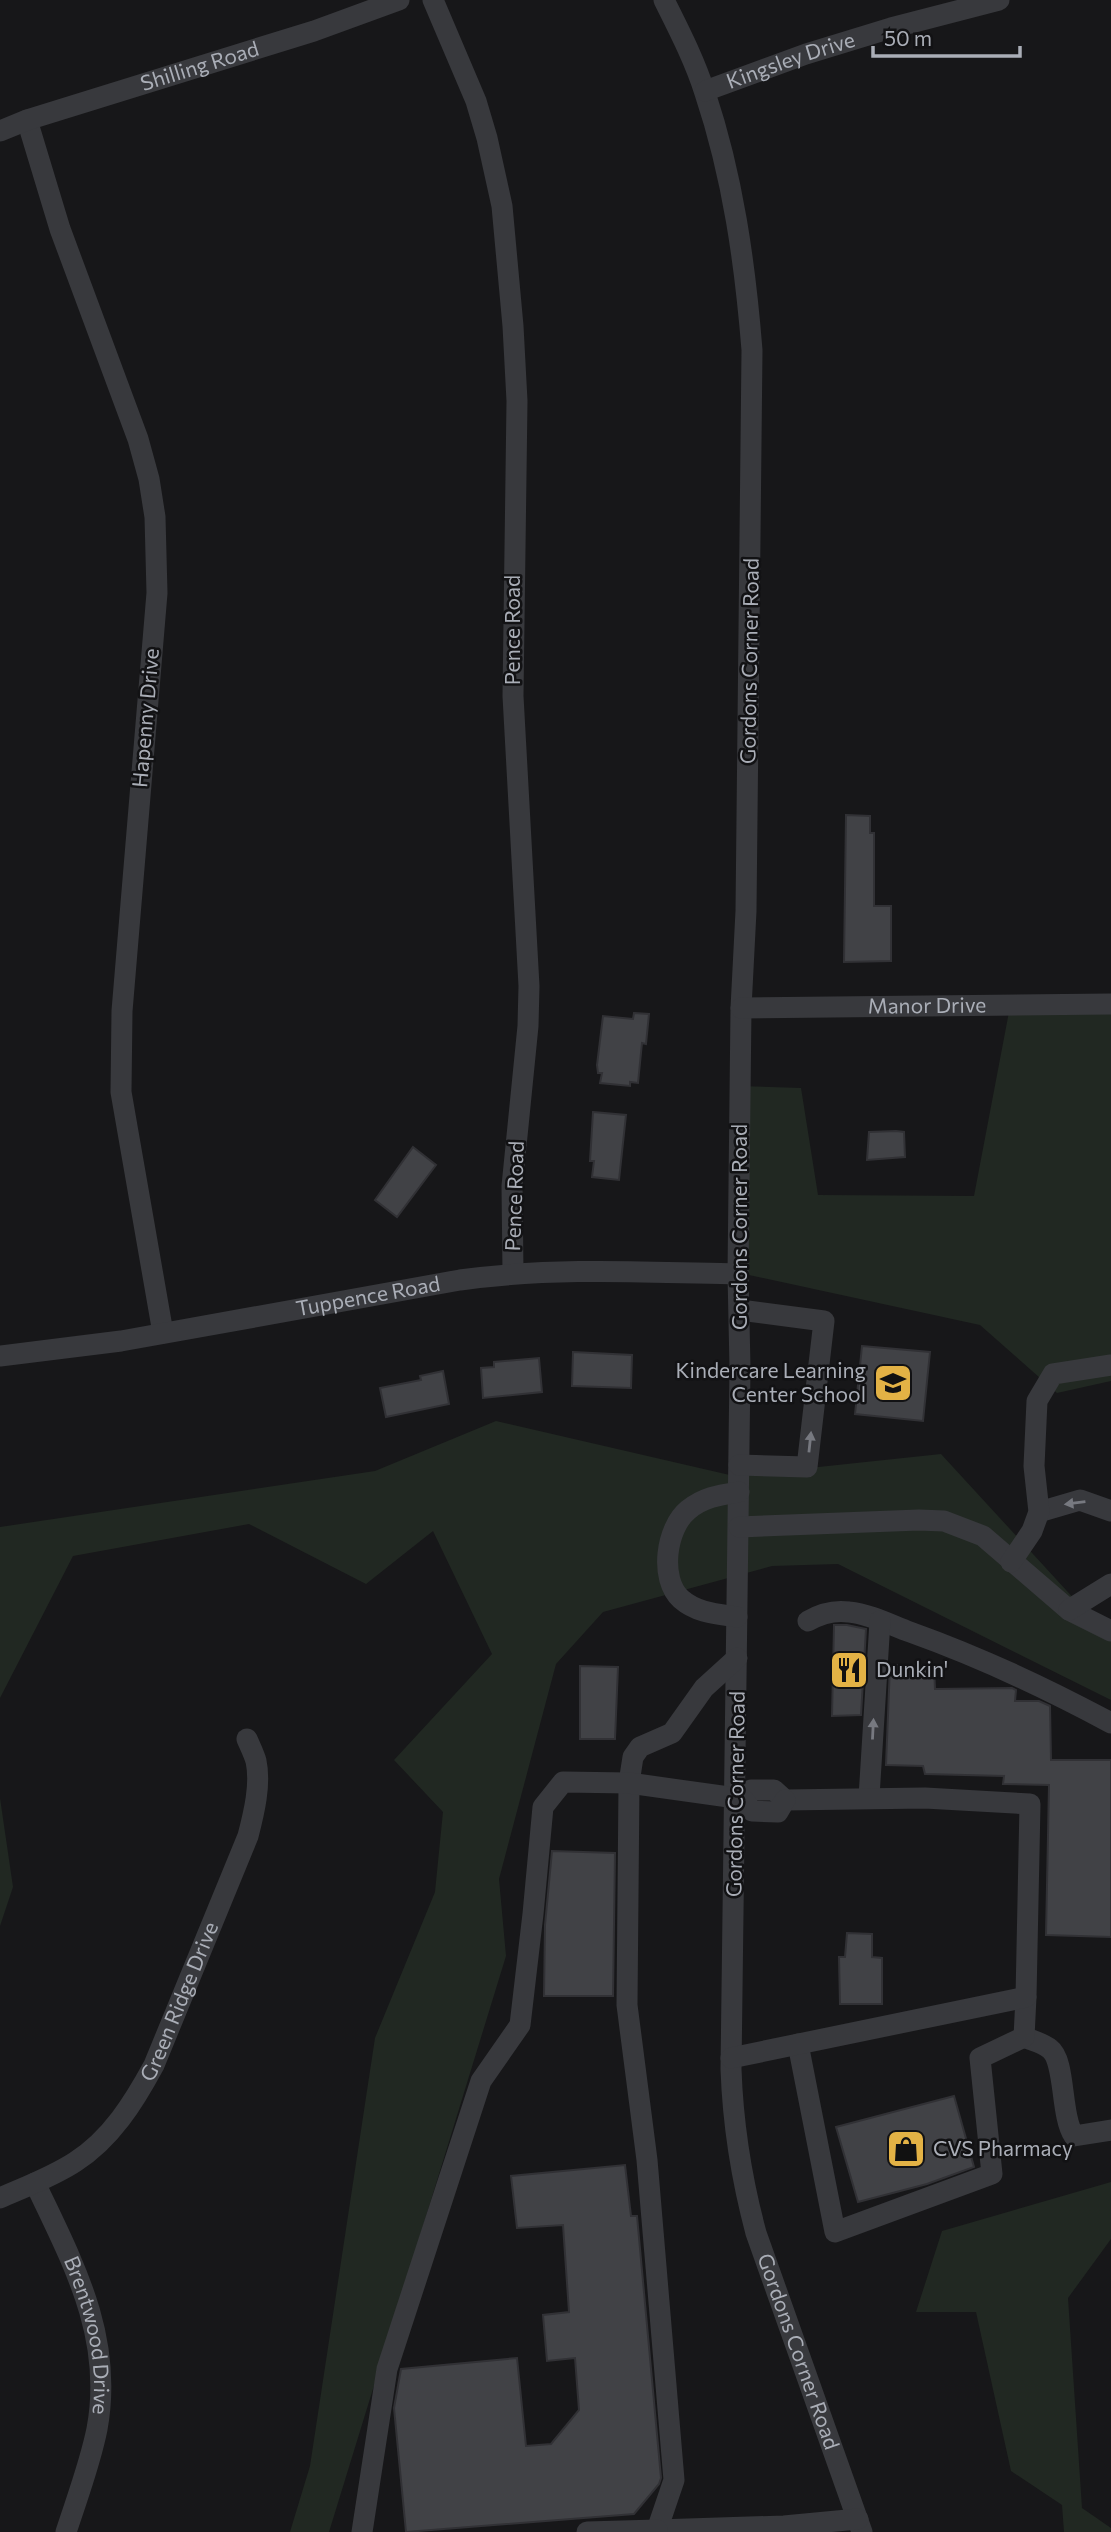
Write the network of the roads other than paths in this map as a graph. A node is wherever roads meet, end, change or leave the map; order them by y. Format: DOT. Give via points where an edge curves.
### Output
graph roads {
  1 [pos="399,0"];
  2 [pos="433,0"];
  3 [pos="664,0"];
  4 [pos="999,0"];
  5 [pos="705,91"];
  6 [pos="27,120"];
  7 [pos="0,131"];
  8 [pos="1111,1004"];
  9 [pos="741,1008"];
  10 [pos="513,1272"];
  11 [pos="738,1275"];
  12 [pos="740,1310"];
  13 [pos="163,1333"];
  14 [pos="0,1356"];
  15 [pos="1111,1366"];
  16 [pos="739,1465"];
  17 [pos="739,1492"];
  18 [pos="1111,1511"];
  19 [pos="1039,1512"];
  20 [pos="739,1527"];
  21 [pos="1011,1562"];
  22 [pos="1111,1584"];
  23 [pos="1069,1610"];
  24 [pos="737,1617"];
  25 [pos="808,1621"];
  26 [pos="880,1621"];
  27 [pos="1111,1631"];
  28 [pos="737,1658"];
  29 [pos="1111,1723"];
  30 [pos="247,1739"];
  31 [pos="629,1783"];
  32 [pos="869,1797"];
  33 [pos="739,1798"];
  34 [pos="1026,1997"];
  35 [pos="1024,2037"];
  36 [pos="798,2044"];
  37 [pos="732,2058"];
  38 [pos="1111,2130"];
  39 [pos="35,2183"];
  40 [pos="0,2198"];
  41 [pos="860,2526"];
  42 [pos="657,2531"];
  43 [pos="66,2532"];
  44 [pos="362,2532"];
  45 [pos="587,2532"];
  1 -- 6 [label="street, Shilling Road" via="301,36"];
  2 -- 10 [label="street, Pence Road" via="487,138 502,206 513,327 517,401 513,696 529,986 512,1186"];
  3 -- 5 [label="street, Gordons Corner Road"];
  4 -- 5 [label="street, Kingsley Drive" via="891,27"];
  5 -- 9 [label="street, Gordons Corner Road" via="740,229 752,350"];
  6 -- 7 [label="street, Shilling Road"];
  6 -- 13 [label="street, Hapenny Drive" via="60,229 138,439 155,517 157,593 122,1011 121,1092"];
  8 -- 9 [label="street, Manor Drive"];
  9 -- 11 [label="street, Gordons Corner Road"];
  10 -- 11 [label="street, Tuppence Road"];
  10 -- 13 [label="street, Tuppence Road"];
  11 -- 12 [label="street, Gordons Corner Road"];
  12 -- 16 [label="street, Gordons Corner Road"];
  16 -- 12 [label="street, one-way" via="807,1467 824,1321"];
  13 -- 14 [label="street, Tuppence Road"];
  15 -- 19 [label="street" via="1053,1374 1037,1401 1034,1466"];
  16 -- 17 [label="street, Gordons Corner Road"];
  17 -- 20 [label="street, Gordons Corner Road"];
  17 -- 24 [label="street" via="708,1497 685,1513 674,1532 668,1573 673,1590 693,1607"];
  18 -- 19 [label="street, one-way" via="1080,1500"];
  19 -- 21 [label="street"];
  20 -- 21 [label="street" via="944,1521 983,1536"];
  20 -- 24 [label="street, Gordons Corner Road"];
  21 -- 23 [label="street"];
  22 -- 23 [label="street"];
  23 -- 27 [label="street"];
  24 -- 28 [label="street, Gordons Corner Road"];
  25 -- 26 [label="street" via="849,1612"];
  26 -- 29 [label="street" via="1023,1678"];
  32 -- 26 [label="street, one-way"];
  28 -- 31 [label="street" via="704,1688 672,1733 640,1747 632,1757"];
  28 -- 33 [label="street, Gordons Corner Road"];
  30 -- 39 [label="street, Green Ridge Drive" via="257,1780 248,1836 154,2065 130,2107 90,2151"];
  31 -- 33 [label="street"];
  31 -- 42 [label="street" via="627,2005 647,2161 674,2480"];
  31 -- 44 [label="street" via="563,1782 543,1807 520,2025 481,2081 387,2369"];
  32 -- 33 [label="street" via="785,1800 774,1790 751,1790"];
  32 -- 34 [label="street" via="1030,1804"];
  33 -- 37 [label="street, Gordons Corner Road"];
  34 -- 35 [label="street"];
  34 -- 36 [label="street"];
  35 -- 36 [label="street" via="980,2058 992,2174 835,2232"];
  35 -- 38 [label="street" via="1054,2053 1066,2119 1074,2136"];
  36 -- 37 [label="street"];
  37 -- 41 [label="street, Gordons Corner Road" via="733,2122 756,2233"];
  39 -- 40 [label="street, Green Ridge Drive"];
  39 -- 43 [label="street, Brentwood Drive" via="88,2302 101,2371 97,2430"];
  41 -- 42 [label="street"];
  42 -- 45 [label="street"];
}
